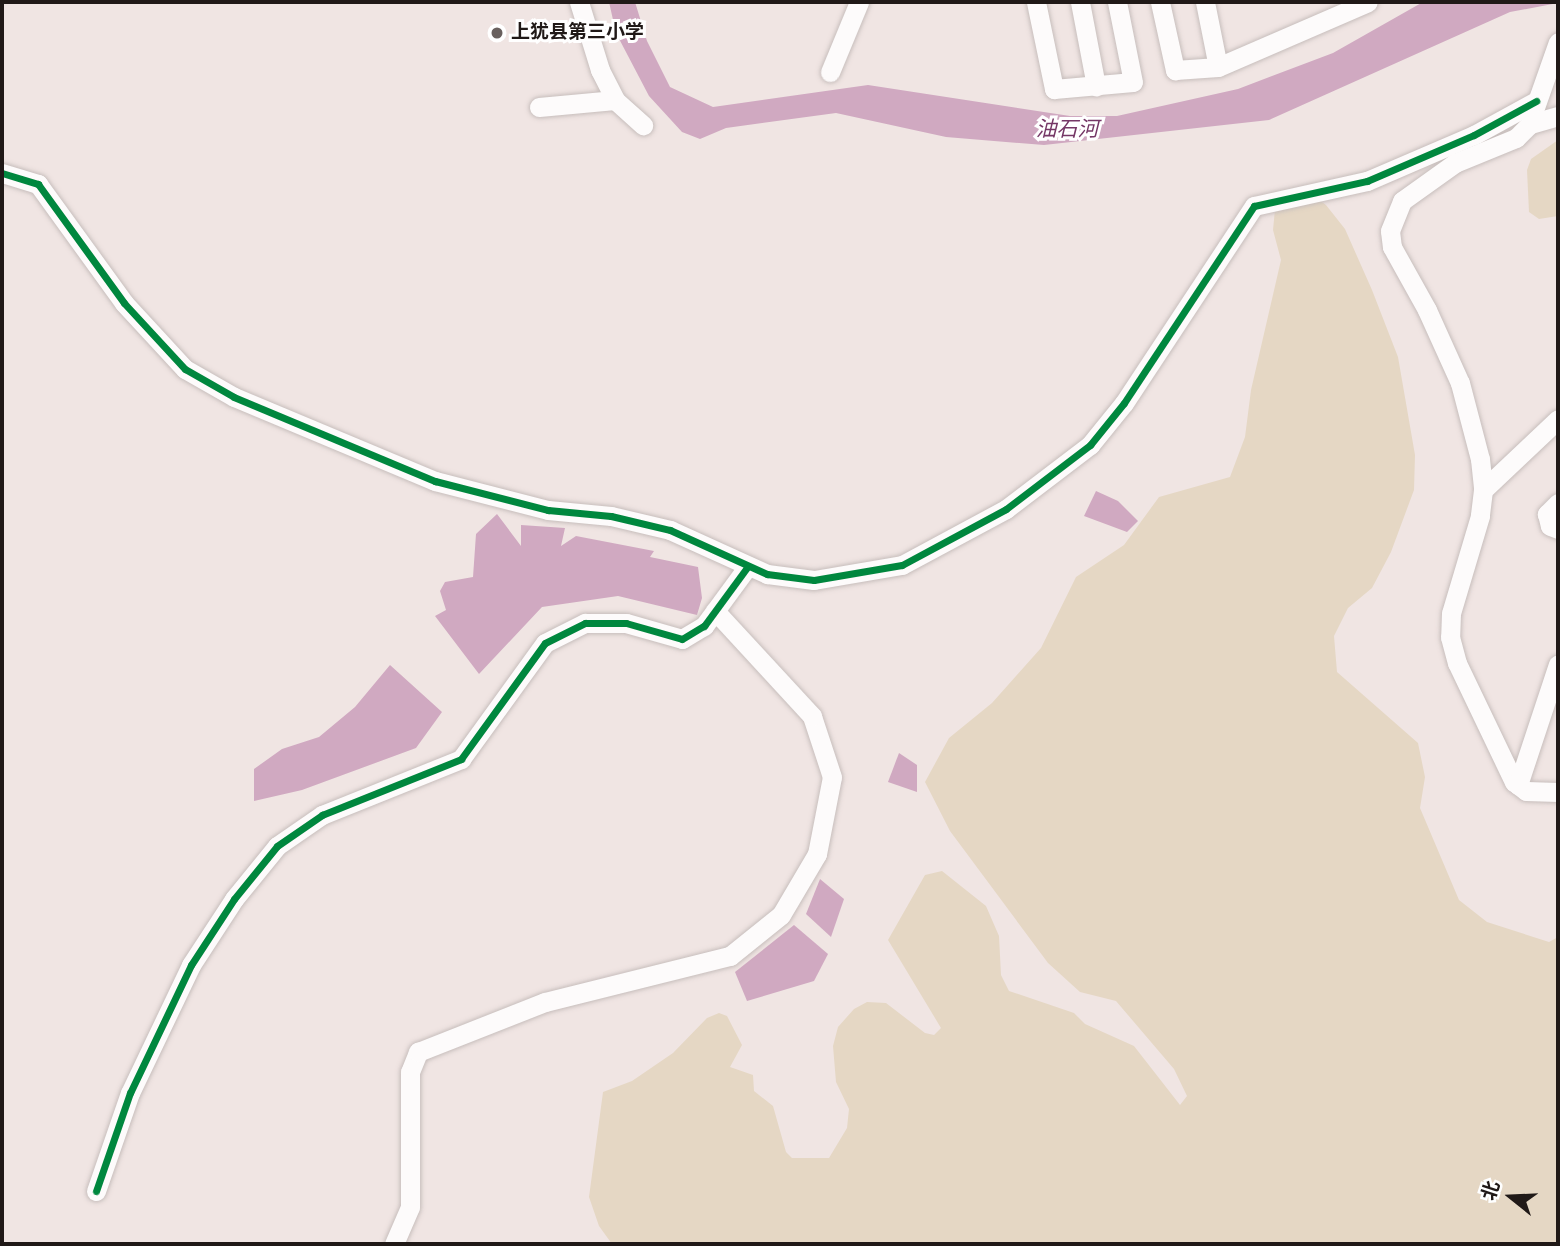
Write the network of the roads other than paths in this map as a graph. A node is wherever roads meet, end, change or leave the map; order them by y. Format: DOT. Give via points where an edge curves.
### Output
graph roads {
  1 [pos="579,2"];
  2 [pos="859,2"];
  3 [pos="1036,2"];
  4 [pos="1080,2"];
  5 [pos="1117,2"];
  6 [pos="1160,2"];
  7 [pos="1205,2"];
  8 [pos="1368,2"];
  9 [pos="1558,42"];
  10 [pos="1218,67"];
  11 [pos="830,72"];
  12 [pos="1096,86"];
  13 [pos="615,100"];
  14 [pos="1536,101"];
  15 [pos="539,107"];
  16 [pos="1558,116"];
  17 [pos="1530,124"];
  18 [pos="643,125"];
  19 [pos="2,173"];
  20 [pos="1558,419"];
  21 [pos="1483,490"];
  22 [pos="1558,503"];
  23 [pos="1558,529"];
  24 [pos="748,566"];
  25 [pos="715,611"];
  26 [pos="1558,664"];
  27 [pos="1518,785"];
  28 [pos="1558,792"];
  29 [pos="96,1191"];
  30 [pos="394,1244"];
  1 -- 13 [label="street" via="600,70"];
  2 -- 11 [label="street"];
  3 -- 12 [label="street" via="1054,89"];
  4 -- 12 [label="street"];
  5 -- 12 [label="street" via="1133,82"];
  6 -- 10 [label="street" via="1175,69"];
  7 -- 10 [label="street"];
  8 -- 10 [label="street"];
  9 -- 14 [label="street"];
  13 -- 15 [label="street"];
  13 -- 18 [label="street"];
  14 -- 17 [label="street"];
  14 -- 24 [label="street" via="1474,135 1367,181 1254,206 1099,434 1006,509 902,565 814,580 766,574"];
  16 -- 17 [label="street"];
  17 -- 21 [label="street" via="1516,138 1455,163 1402,201 1390,231 1392,247 1460,383 1480,459"];
  19 -- 24 [label="street" via="38,184 133,313 185,369 234,397 435,481 548,510 611,516 670,530"];
  20 -- 21 [label="street"];
  21 -- 27 [label="street" via="1457,584 1450,637 1457,663"];
  22 -- 23 [label="street" via="1547,514 1550,526"];
  24 -- 25 [label="street"];
  25 -- 29 [label="street" via="704,626 682,639 626,623 585,623 545,643 461,760 322,814 277,846 234,899 191,965 130,1093"];
  25 -- 30 [label="street" via="812,716 832,777 817,854 781,915 730,956 616,988 545,1002 418,1052 410,1072 410,1207"];
  26 -- 27 [label="street"];
  27 -- 28 [label="street" via="1526,791"];
}
